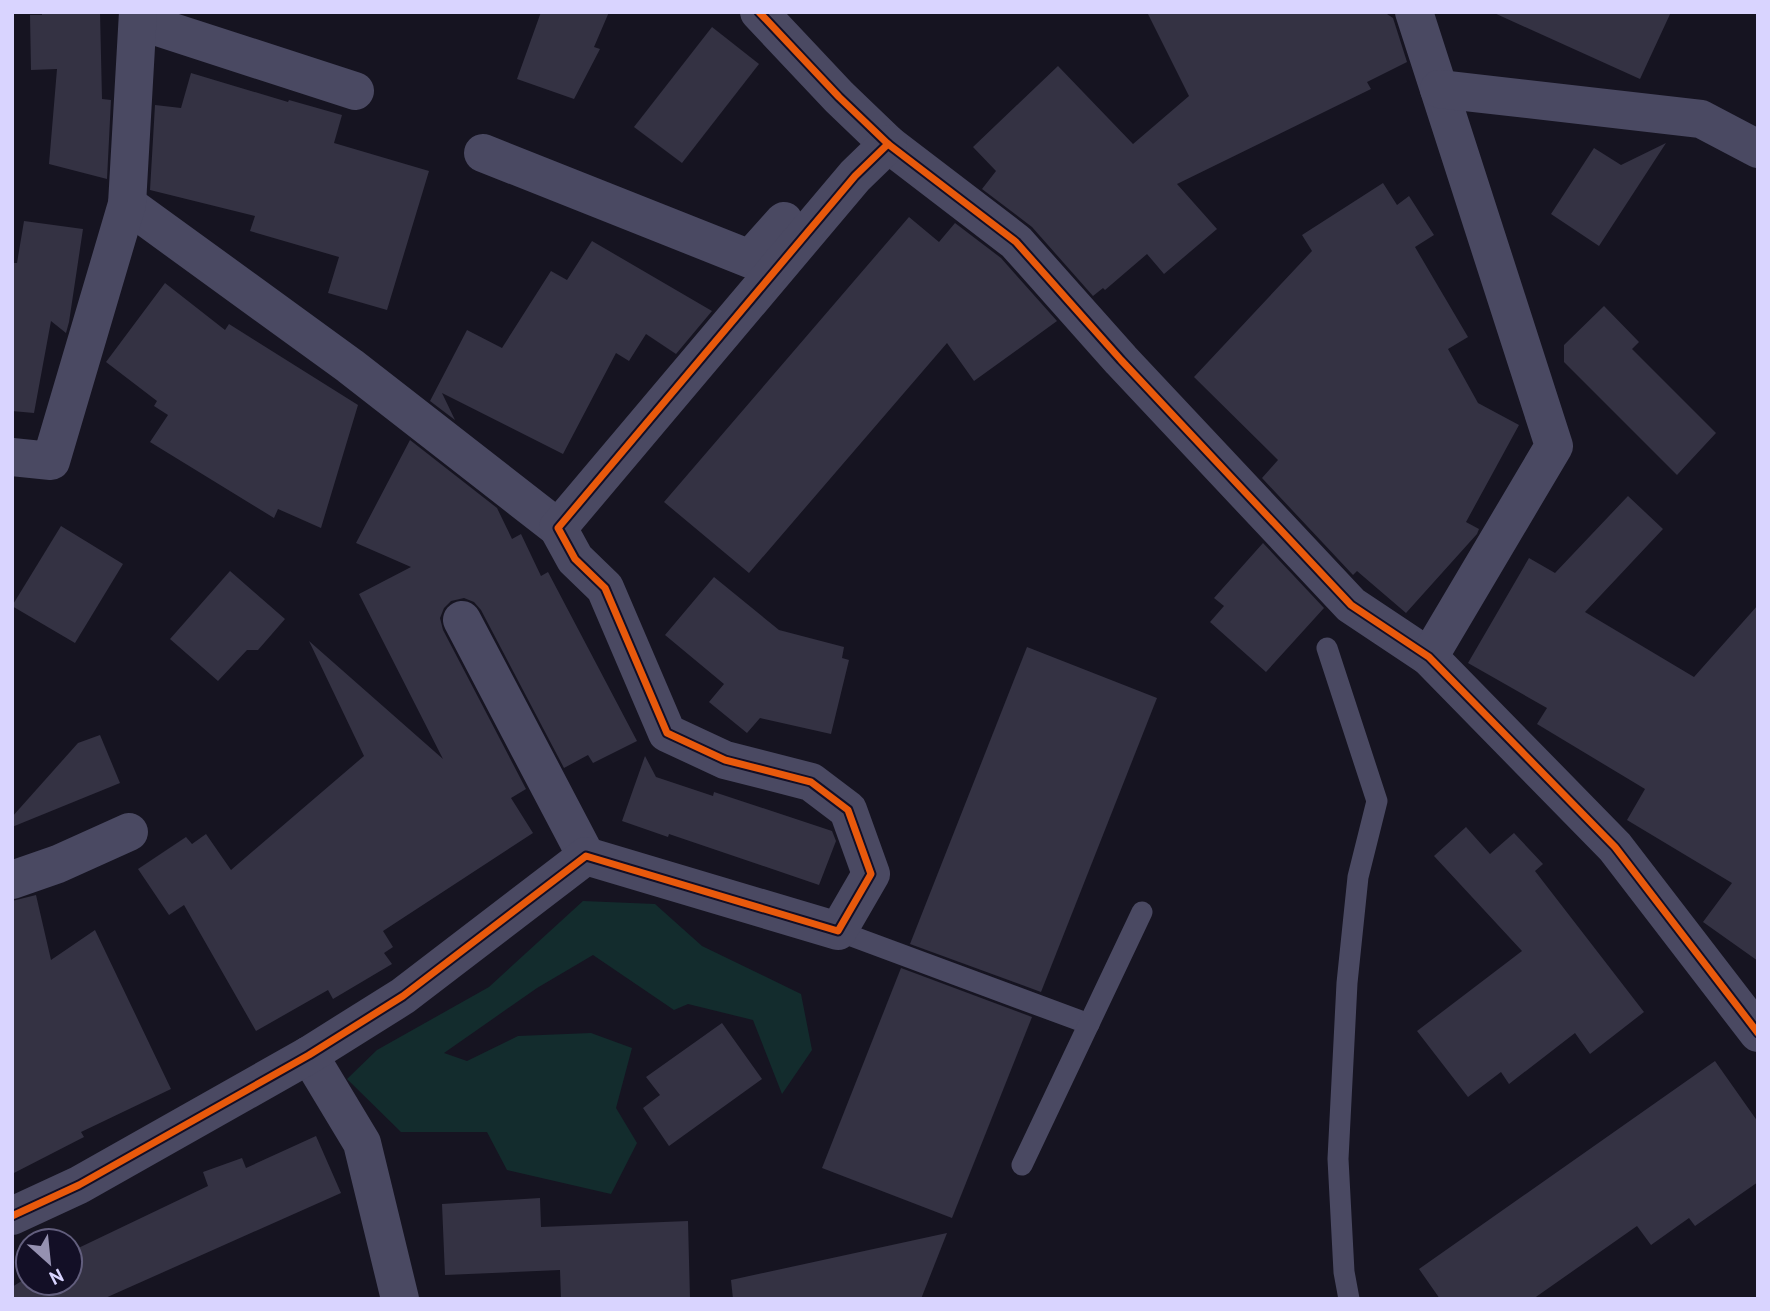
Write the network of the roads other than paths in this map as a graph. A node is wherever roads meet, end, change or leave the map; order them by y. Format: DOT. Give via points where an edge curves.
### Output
graph roads {
  1 [pos="759,12"];
  2 [pos="1415,12"];
  3 [pos="139,16"];
  4 [pos="1439,89"];
  5 [pos="355,91"];
  6 [pos="878,134"];
  7 [pos="1758,149"];
  8 [pos="483,153"];
  9 [pos="127,204"];
  10 [pos="12,457"];
  11 [pos="558,528"];
  12 [pos="462,620"];
  13 [pos="1327,648"];
  14 [pos="1429,657"];
  15 [pos="130,832"];
  16 [pos="586,856"];
  17 [pos="12,880"];
  18 [pos="1142,912"];
  19 [pos="838,932"];
  20 [pos="1089,1024"];
  21 [pos="1758,1033"];
  22 [pos="309,1055"];
  23 [pos="1022,1166"];
  24 [pos="12,1216"];
  25 [pos="400,1299"];
  26 [pos="1349,1299"];
  1 -- 6 [label="street"];
  2 -- 4 [label="street"];
  3 -- 5 [label="street"];
  3 -- 9 [label="street"];
  4 -- 7 [label="street" via="1701,119"];
  4 -- 14 [label="street" via="1554,446"];
  6 -- 8 [label="street" via="750,259"];
  6 -- 11 [label="street" via="837,198"];
  6 -- 14 [label="street" via="1016,242 1351,605"];
  9 -- 10 [label="street" via="51,461"];
  9 -- 11 [label="street" via="350,366"];
  11 -- 19 [label="street" via="575,559 604,588 667,733 725,760 811,782 848,810 871,874"];
  12 -- 16 [label="street"];
  13 -- 26 [label="lane" via="1377,801 1358,877 1347,983 1338,1159"];
  14 -- 21 [label="street" via="1615,847"];
  15 -- 17 [label="street"];
  16 -- 19 [label="street"];
  16 -- 22 [label="street" via="403,996"];
  18 -- 20 [label="lane"];
  19 -- 20 [label="lane"];
  20 -- 23 [label="lane"];
  22 -- 24 [label="street" via="79,1185"];
  22 -- 25 [label="street" via="362,1143"];
}
